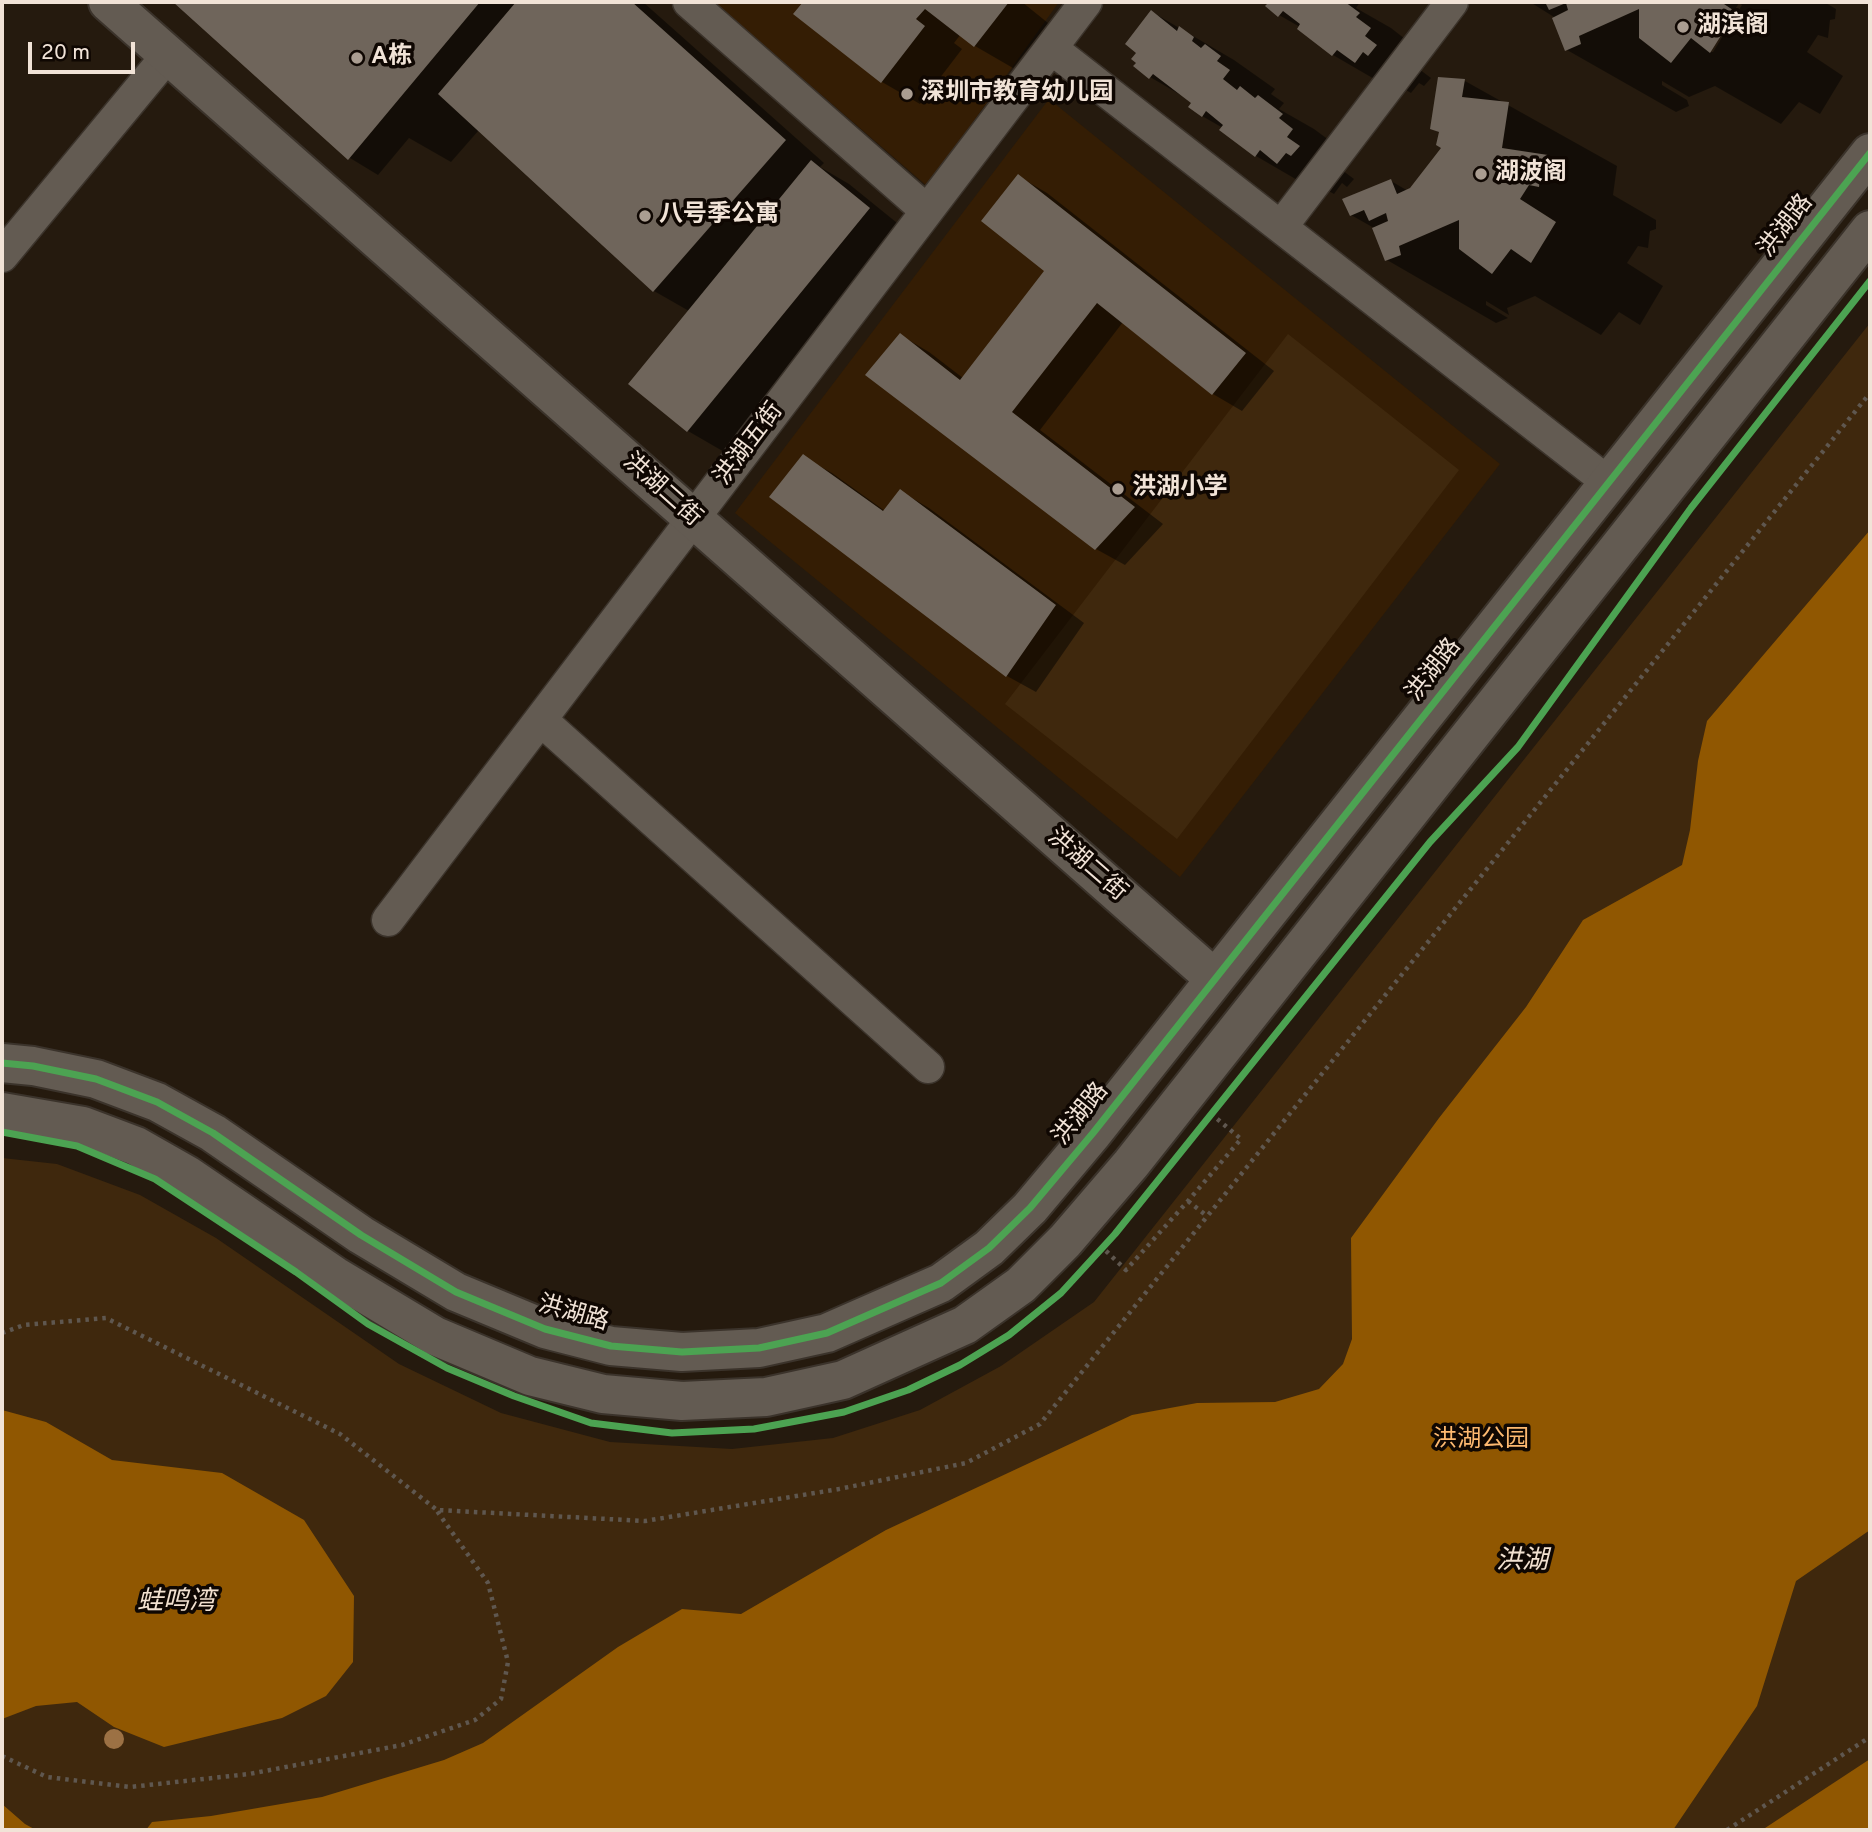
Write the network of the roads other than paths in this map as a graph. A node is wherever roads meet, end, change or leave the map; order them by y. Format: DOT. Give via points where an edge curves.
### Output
graph roads {
  1 [pos="108,2"];
  2 [pos="690,2"];
  3 [pos="1086,2"];
  4 [pos="1452,2"];
  5 [pos="1051,48"];
  6 [pos="168,55"];
  7 [pos="1870,153"];
  8 [pos="927,211"];
  9 [pos="1281,227"];
  10 [pos="1870,230"];
  11 [pos="2,256"];
  12 [pos="1609,483"];
  13 [pos="693,520"];
  14 [pos="541,720"];
  15 [pos="388,920"];
  16 [pos="1215,979"];
  17 [pos="2,1063"];
  18 [pos="928,1067"];
  19 [pos="2,1112"];
  1 -- 6 [label="street, 洪湖二街"];
  2 -- 8 [label="street"];
  3 -- 5 [label="street, 洪湖五街"];
  4 -- 9 [label="street"];
  5 -- 8 [label="street, 洪湖五街"];
  5 -- 9 [label="street"];
  6 -- 11 [label="street"];
  6 -- 13 [label="street, 洪湖二街"];
  7 -- 12 [label="street, 洪湖路"];
  8 -- 13 [label="street, 洪湖五街"];
  9 -- 12 [label="street"];
  10 -- 19 [label="street" via="1131,1164 1021,1285 965,1325 843,1380 766,1396 682,1401 603,1394 530,1376 435,1336 136,1146 83,1126"];
  12 -- 16 [label="street, 洪湖路"];
  13 -- 14 [label="street, 洪湖五街"];
  13 -- 16 [label="street, 洪湖二街"];
  14 -- 15 [label="street, 洪湖五街"];
  14 -- 18 [label="street"];
  16 -- 17 [label="street, 洪湖路" via="1030,1208 989,1248 941,1283 827,1333 759,1348 682,1352 611,1346 545,1329 456,1292 361,1235 213,1133 157,1102 96,1079"];
}
